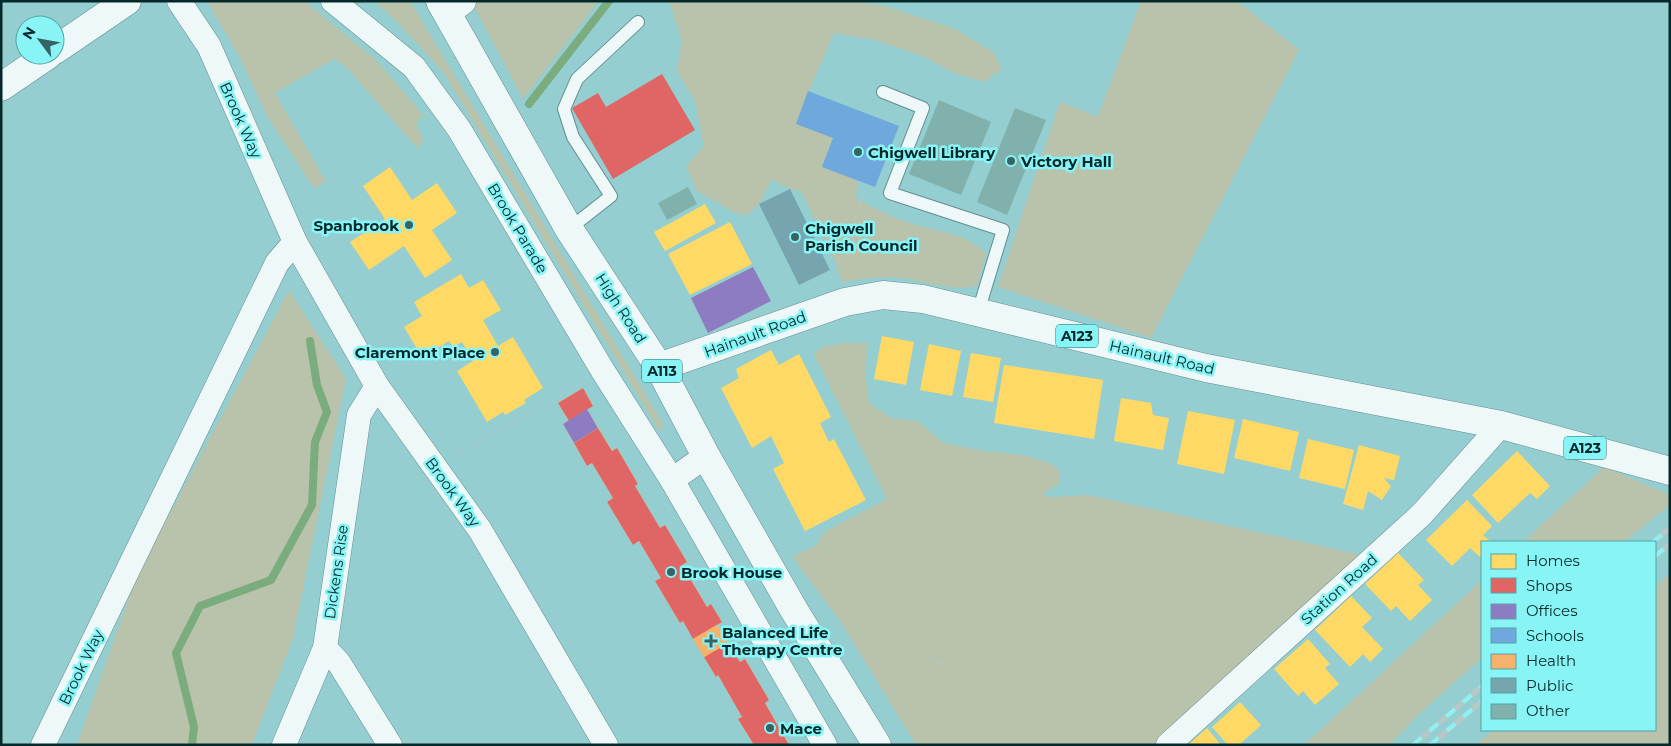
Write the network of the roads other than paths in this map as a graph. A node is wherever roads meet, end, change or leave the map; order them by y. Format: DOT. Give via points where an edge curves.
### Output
graph roads {
  1 [pos="127,1"];
  2 [pos="179,1"];
  3 [pos="333,1"];
  4 [pos="449,5"];
  5 [pos="638,22"];
  6 [pos="65,43"];
  7 [pos="33,65"];
  8 [pos="1,87"];
  9 [pos="883,92"];
  10 [pos="569,229"];
  11 [pos="295,242"];
  12 [pos="978,312"];
  13 [pos="659,366"];
  14 [pos="377,386"];
  15 [pos="1501,425"];
  16 [pos="706,456"];
  17 [pos="1670,471"];
  18 [pos="672,480"];
  19 [pos="325,648"];
  20 [pos="43,745"];
  21 [pos="284,745"];
  22 [pos="390,745"];
  23 [pos="606,745"];
  24 [pos="825,745"];
  25 [pos="877,745"];
  26 [pos="1168,745"];
  1 -- 6 [label="main road"];
  2 -- 11 [label="street, Brook Way" via="209,46"];
  3 -- 18 [label="street, Brook Parade" via="414,67 459,129"];
  4 -- 10 [label="main road, High Road / A113"];
  5 -- 10 [label="lane" via="577,79 564,109 573,138 611,196"];
  7 -- 8 [label="main road"];
  9 -- 12 [label="lane" via="923,108 890,193 1003,230"];
  10 -- 13 [label="main road, High Road / A113"];
  11 -- 14 [label="street, Brook Way"];
  11 -- 20 [label="street, Brook Way" via="277,263"];
  12 -- 13 [label="main road, Hainault Road / A123" via="924,299 883,296 845,302"];
  12 -- 15 [label="main road, Hainault Road / A123" via="1206,368"];
  13 -- 16 [label="main road, High Road / A113"];
  14 -- 19 [label="street, Dickens Rise" via="358,415"];
  14 -- 23 [label="street, Brook Way" via="480,530"];
  15 -- 17 [label="main road, Hainault Road / A123"];
  15 -- 26 [label="street, Station Road" via="1422,514"];
  16 -- 18 [label="street"];
  16 -- 25 [label="main road, High Road / A113" via="794,610"];
  18 -- 24 [label="street, Brook Parade"];
  19 -- 21 [label="street, Dickens Rise"];
  19 -- 22 [label="street" via="339,663"];
}
